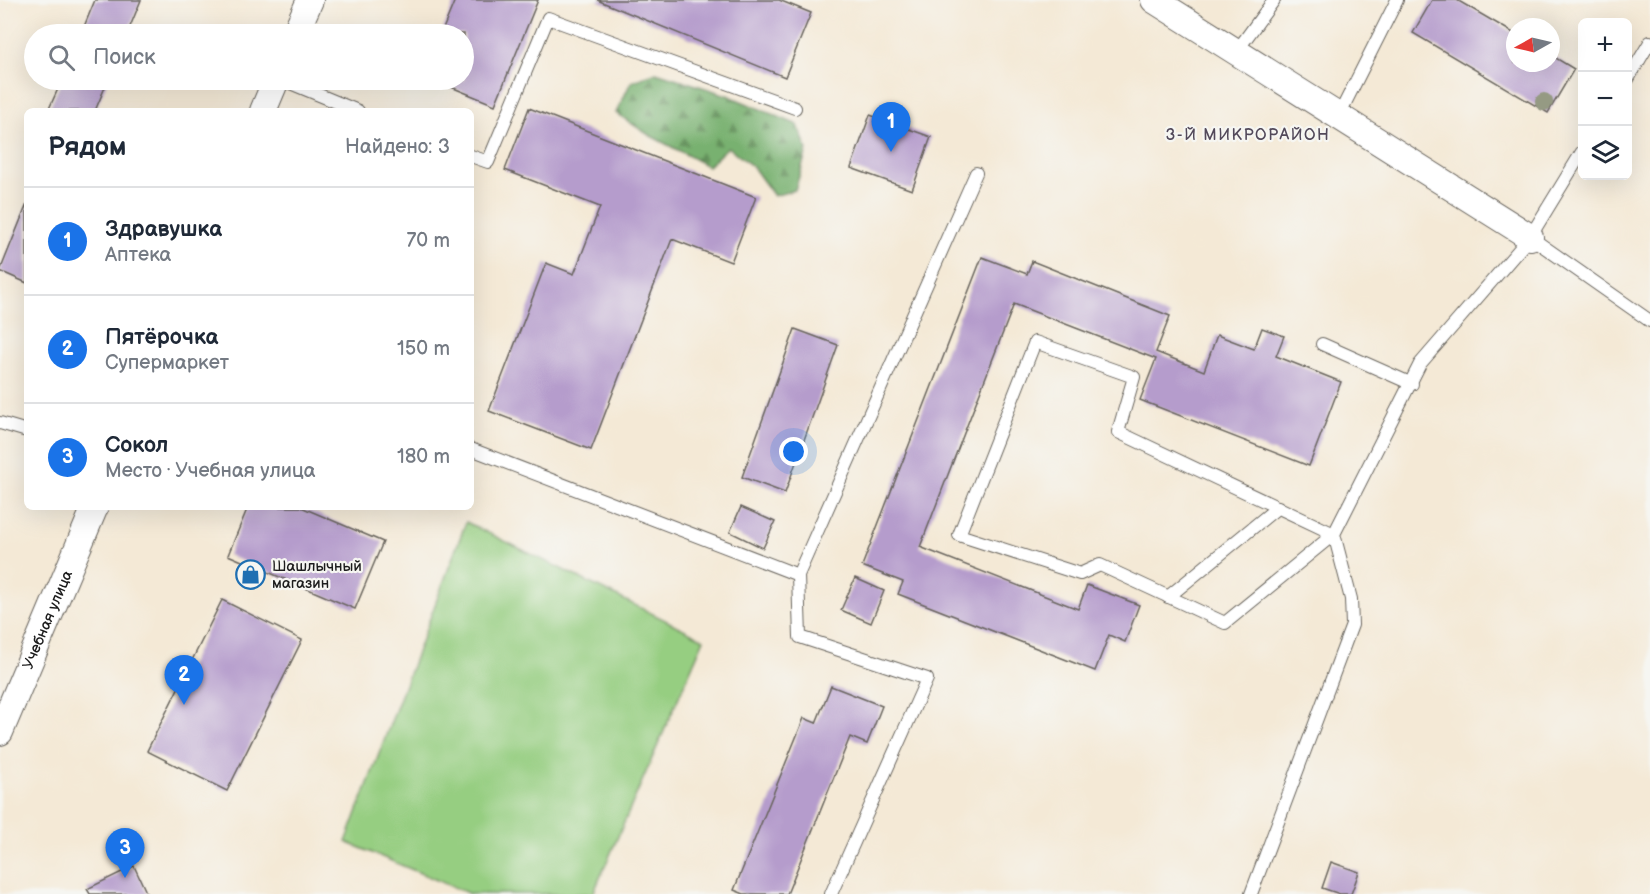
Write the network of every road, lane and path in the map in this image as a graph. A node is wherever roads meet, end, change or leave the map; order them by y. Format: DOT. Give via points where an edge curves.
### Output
graph roads {
  1 [pos="310,0"];
  2 [pos="1154,0"];
  3 [pos="1274,0"];
  4 [pos="1397,0"];
  5 [pos="299,24"];
  6 [pos="1650,42"];
  7 [pos="1236,52"];
  8 [pos="1632,72"];
  9 [pos="272,90"];
  10 [pos="307,90"];
  11 [pos="264,108"];
  12 [pos="351,108"];
  13 [pos="795,108"];
  14 [pos="1338,117"];
  15 [pos="474,157"];
  16 [pos="1578,159"];
  17 [pos="976,173"];
  18 [pos="1530,237"];
  19 [pos="1650,321"];
  20 [pos="1322,344"];
  21 [pos="1412,384"];
  22 [pos="0,423"];
  23 [pos="24,430"];
  24 [pos="474,450"];
  25 [pos="1278,507"];
  26 [pos="94,510"];
  27 [pos="1334,534"];
  28 [pos="798,575"];
  29 [pos="1167,597"];
  30 [pos="0,732"];
  31 [pos="831,894"];
  32 [pos="1251,894"];
  1 -- 5 [label="street"];
  2 -- 7 [label="street"];
  3 -- 7 [label="lane"];
  4 -- 14 [label="lane"];
  6 -- 8 [label="lane"];
  7 -- 14 [label="street"];
  9 -- 11 [label="street"];
  10 -- 12 [label="lane"];
  13 -- 15 [label="lane" via="548,18 488,162"];
  14 -- 18 [label="street"];
  16 -- 18 [label="lane"];
  17 -- 28 [label="lane"];
  18 -- 19 [label="lane"];
  18 -- 21 [label="lane" via="1420,364"];
  20 -- 21 [label="lane"];
  21 -- 27 [label="lane"];
  22 -- 23 [label="lane"];
  24 -- 28 [label="lane"];
  25 -- 27 [label="lane"];
  25 -- 29 [label="lane"];
  25 -- 29 [label="lane" via="1118,432 1134,377 1035,342 958,535 1080,574 1100,565"];
  26 -- 30 [label="street, Учебная улица"];
  27 -- 29 [label="lane" via="1225,623"];
  27 -- 32 [label="lane" via="1351,599 1352,625"];
  28 -- 31 [label="lane" via="800,637 927,679"];
}
